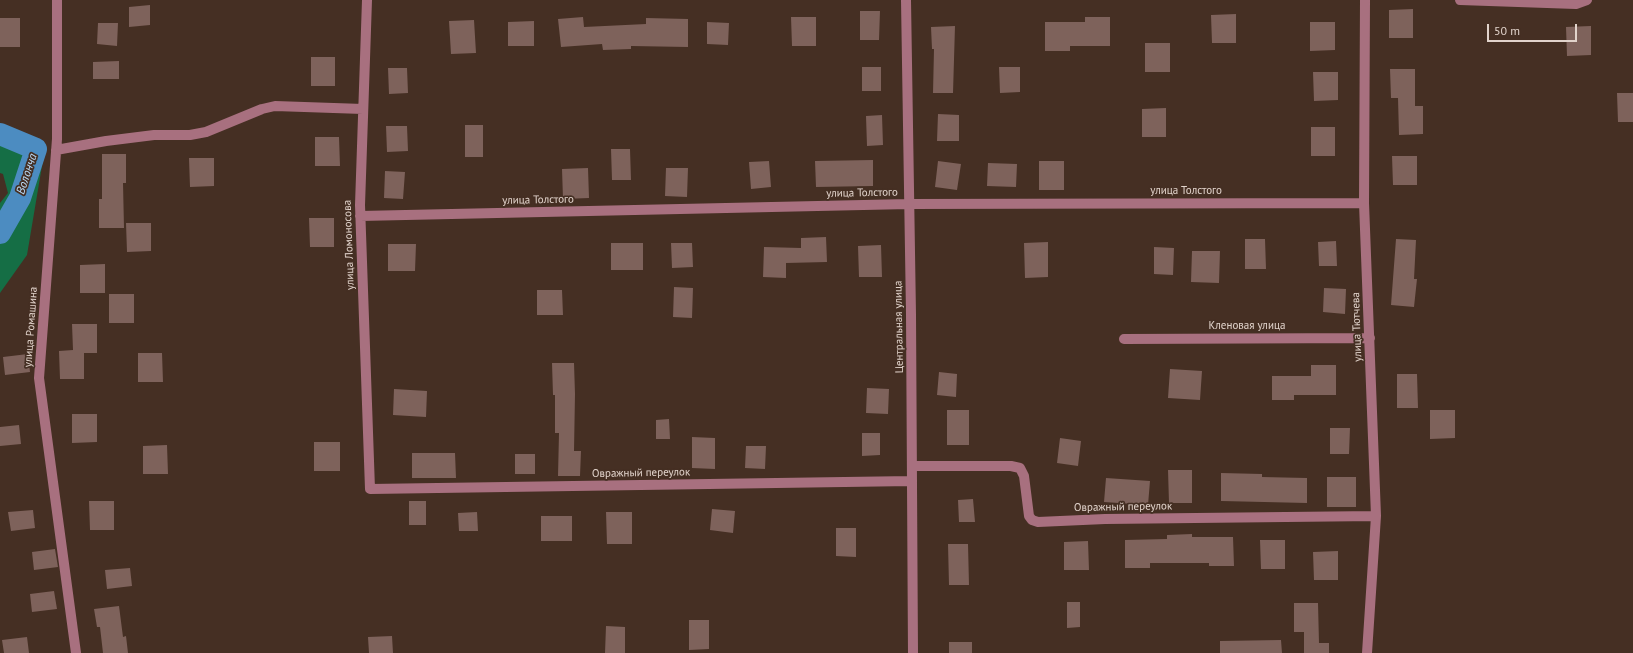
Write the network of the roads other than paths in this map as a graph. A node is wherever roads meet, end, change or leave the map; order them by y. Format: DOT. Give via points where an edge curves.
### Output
graph roads {
  1 [pos="57,0"];
  2 [pos="367,0"];
  3 [pos="906,0"];
  4 [pos="1365,0"];
  5 [pos="1460,0"];
  6 [pos="1587,0"];
  7 [pos="363,109"];
  8 [pos="56,150"];
  9 [pos="1364,203"];
  10 [pos="909,204"];
  11 [pos="360,216"];
  12 [pos="1370,338"];
  13 [pos="1124,339"];
  14 [pos="912,466"];
  15 [pos="912,481"];
  16 [pos="370,489"];
  17 [pos="1376,516"];
  18 [pos="76,653"];
  19 [pos="913,653"];
  20 [pos="1367,653"];
  1 -- 8 [label="street, улица Ромашина"];
  2 -- 7 [label="street, улица Ломоносова"];
  3 -- 10 [label="street, Центральная улица"];
  4 -- 9 [label="street, улица Тютчева"];
  5 -- 6 [label="street" via="1576,4"];
  7 -- 8 [label="street" via="275,106 206,132 147,136"];
  7 -- 11 [label="street, улица Ломоносова"];
  8 -- 18 [label="street, улица Ромашина" via="39,378"];
  9 -- 10 [label="street, улица Толстого"];
  9 -- 12 [label="street, улица Тютчева"];
  10 -- 11 [label="street, улица Толстого"];
  10 -- 14 [label="street, Центральная улица"];
  11 -- 16 [label="street, улица Ломоносова"];
  12 -- 13 [label="street, Кленовая улица"];
  12 -- 17 [label="street, улица Тютчева"];
  14 -- 15 [label="street, Центральная улица"];
  14 -- 17 [label="street, Овражный переулок" via="1020,468 1024,476 1029,516 1038,522"];
  15 -- 16 [label="street, Овражный переулок"];
  15 -- 19 [label="street, Центральная улица"];
  17 -- 20 [label="street, улица Тютчева"];
}
